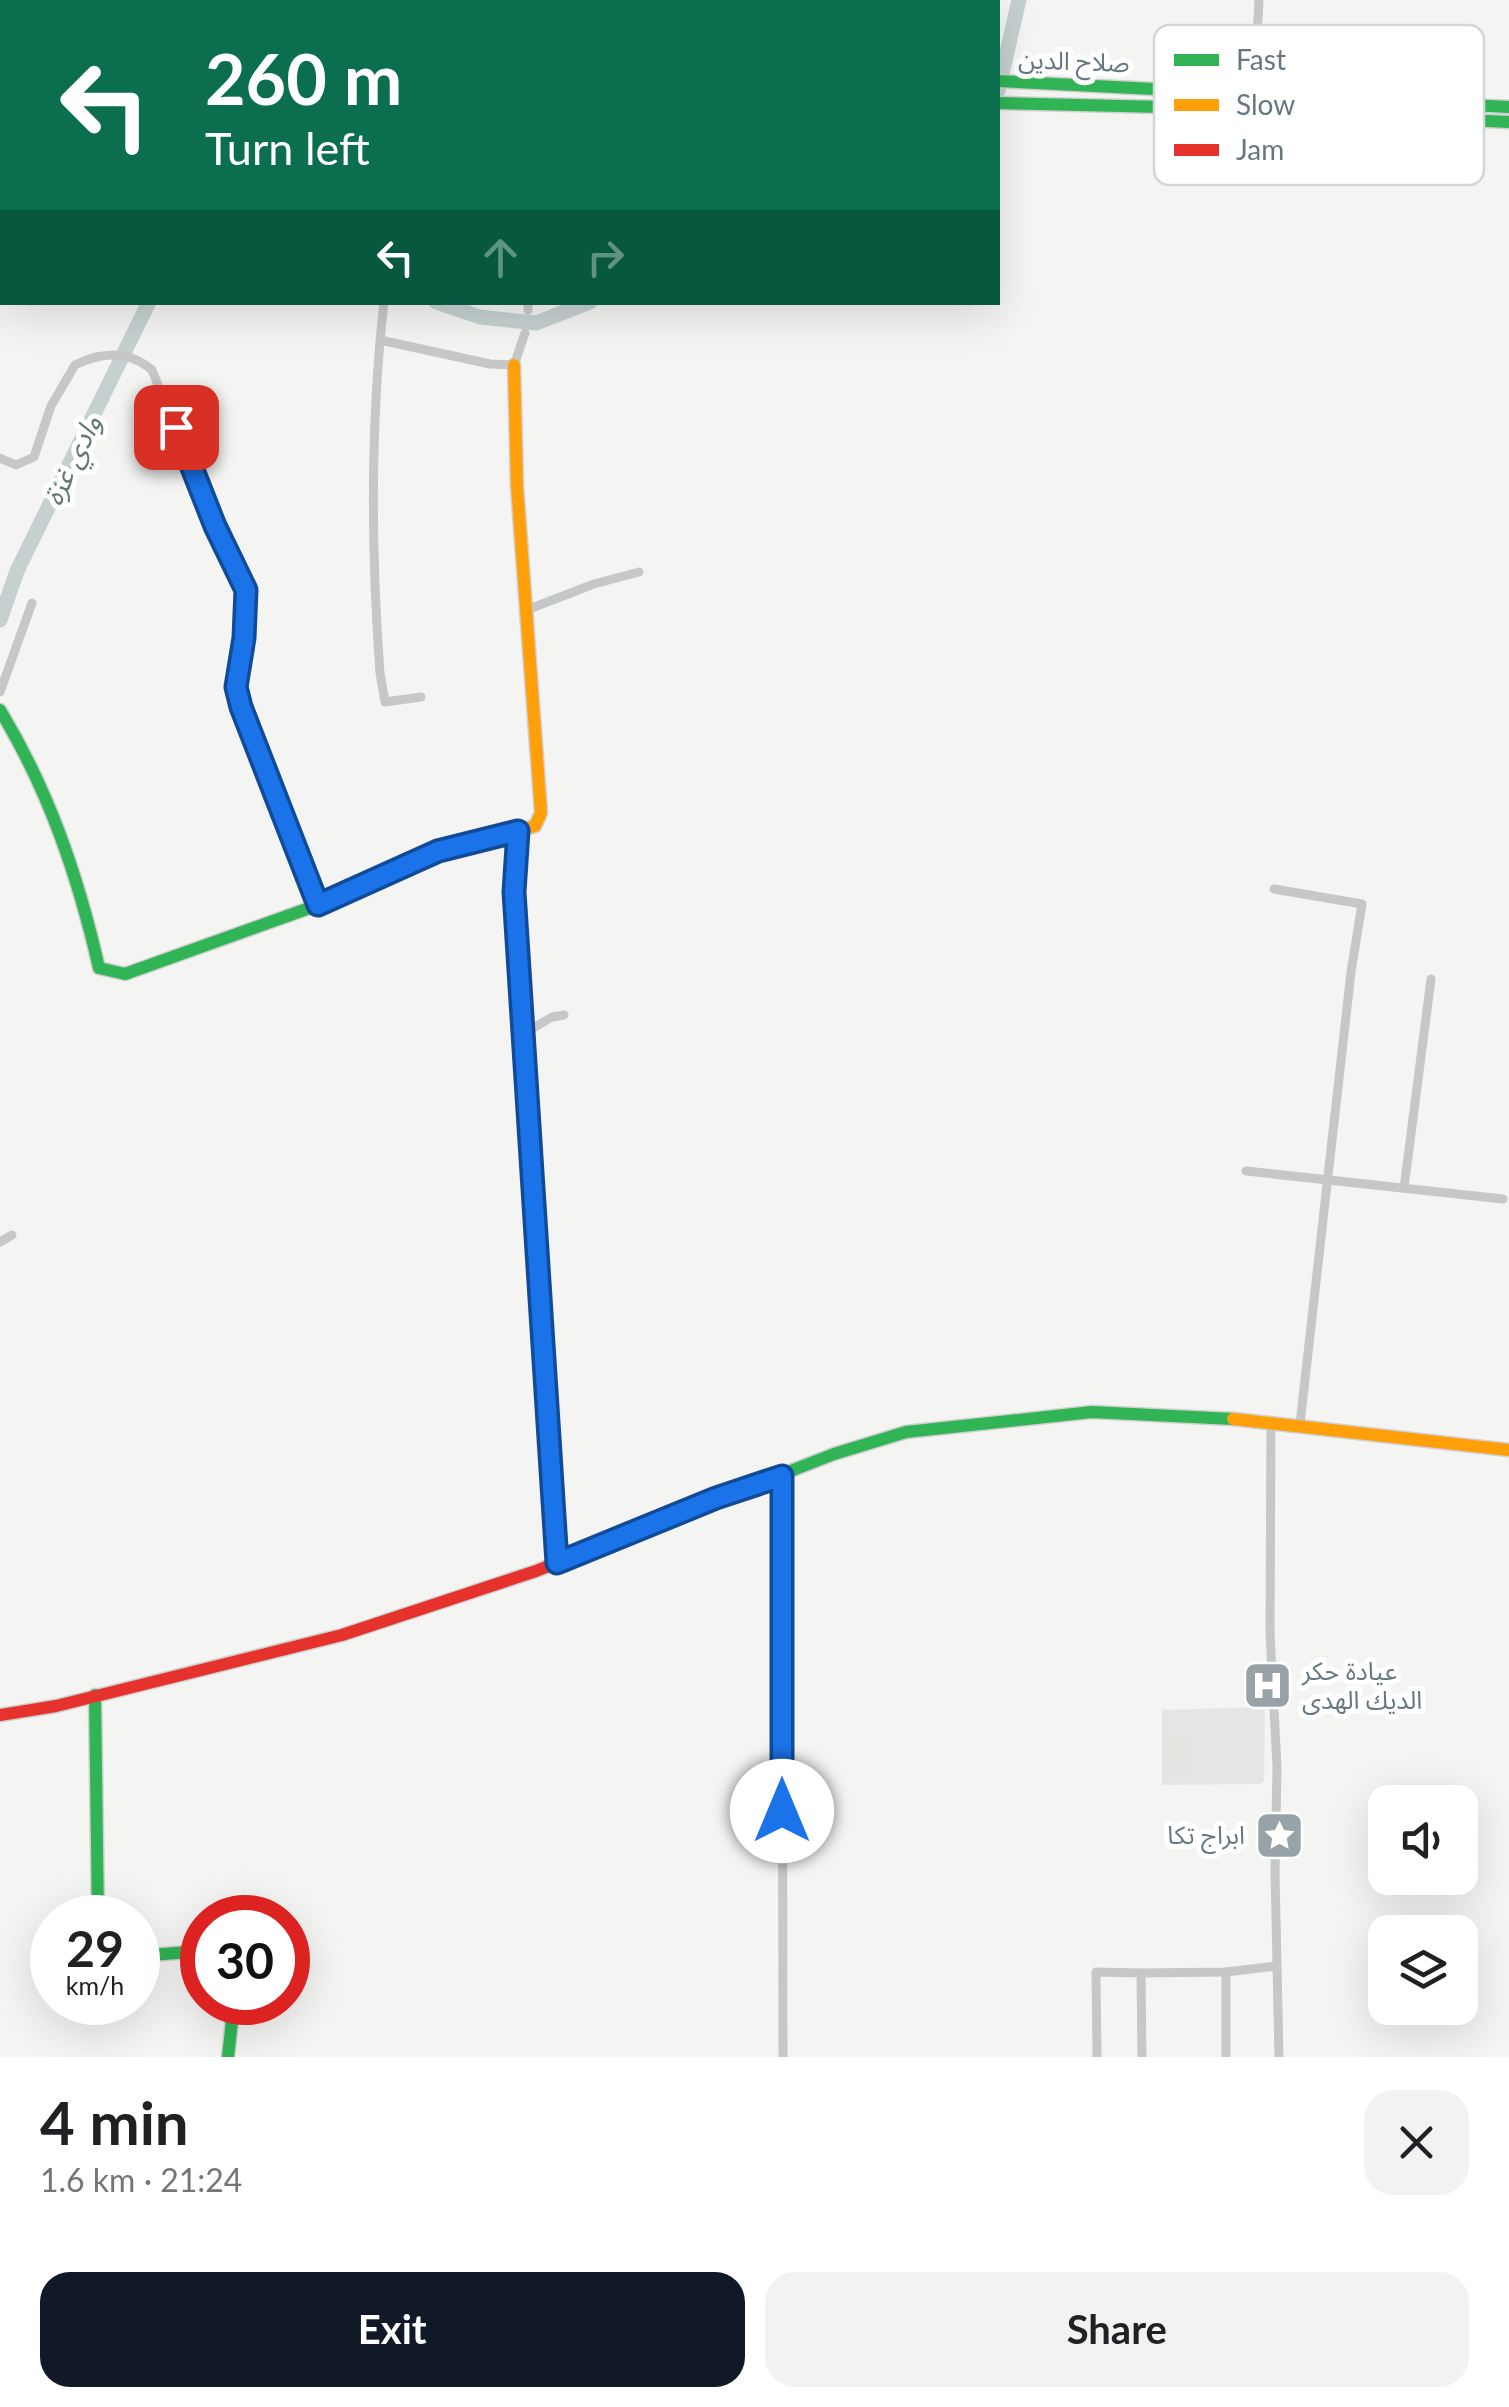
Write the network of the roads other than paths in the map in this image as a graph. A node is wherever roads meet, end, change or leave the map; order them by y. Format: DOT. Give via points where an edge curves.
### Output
graph roads {
  1 [pos="1259,0"];
  2 [pos="1258,25"];
  3 [pos="1000,81"];
  4 [pos="1154,88"];
  5 [pos="1000,103"];
  6 [pos="1484,106"];
  7 [pos="1509,107"];
  8 [pos="1154,109"];
  9 [pos="1484,121"];
  10 [pos="1509,122"];
  11 [pos="384,305"];
  12 [pos="525,333"];
  13 [pos="380,340"];
  14 [pos="514,365"];
  15 [pos="0,458"];
  16 [pos="639,572"];
  17 [pos="32,603"];
  18 [pos="524,611"];
  19 [pos="0,692"];
  20 [pos="421,697"];
  21 [pos="0,710"];
  22 [pos="518,831"];
  23 [pos="1274,890"];
  24 [pos="318,905"];
  25 [pos="1431,979"];
  26 [pos="564,1014"];
  27 [pos="525,1033"];
  28 [pos="1246,1171"];
  29 [pos="1328,1180"];
  30 [pos="1404,1188"];
  31 [pos="1503,1198"];
  32 [pos="12,1235"];
  33 [pos="0,1242"];
  34 [pos="1270,1421"];
  35 [pos="1300,1424"];
  36 [pos="1509,1450"];
  37 [pos="782,1476"];
  38 [pos="557,1563"];
  39 [pos="95,1695"];
  40 [pos="0,1715"];
  41 [pos="98,1895"];
  42 [pos="1278,1966"];
  43 [pos="1226,1972"];
  44 [pos="1141,1973"];
  45 [pos="231,2025"];
  46 [pos="228,2057"];
  47 [pos="783,2057"];
  48 [pos="1097,2057"];
  49 [pos="1142,2057"];
  50 [pos="1226,2057"];
  51 [pos="1279,2057"];
  1 -- 2 [label="street"];
  3 -- 4 [label="main road, صلاح الدين"];
  5 -- 8 [label="main road, صلاح الدين"];
  6 -- 7 [label="main road, صلاح الدين"];
  9 -- 10 [label="main road, صلاح الدين"];
  11 -- 13 [label="street"];
  12 -- 14 [label="street"];
  13 -- 14 [label="street"];
  13 -- 20 [label="street" via="374,454 380,673 385,702"];
  14 -- 18 [label="main road"];
  15 -- 24 [label="street" via="16,466 34,457 75,365 115,352 152,370 246,590 236,687"];
  16 -- 18 [label="street"];
  17 -- 19 [label="street"];
  18 -- 22 [label="main road" via="541,813 534,826"];
  21 -- 24 [label="main road" via="34,767 68,847 99,968 125,974"];
  22 -- 24 [label="main road" via="438,851"];
  22 -- 27 [label="street" via="514,892"];
  23 -- 29 [label="street" via="1362,904"];
  25 -- 30 [label="street"];
  26 -- 27 [label="street"];
  27 -- 38 [label="street"];
  28 -- 29 [label="street"];
  29 -- 30 [label="street"];
  29 -- 35 [label="street"];
  30 -- 31 [label="street"];
  32 -- 33 [label="street"];
  34 -- 35 [label="main road"];
  34 -- 37 [label="main road" via="1092,1412 992,1420 880,1438"];
  34 -- 42 [label="street"];
  35 -- 36 [label="main road"];
  37 -- 38 [label="main road"];
  37 -- 47 [label="street"];
  38 -- 39 [label="main road" via="342,1635"];
  39 -- 40 [label="main road"];
  39 -- 41 [label="main road"];
  42 -- 43 [label="street"];
  42 -- 51 [label="street"];
  43 -- 44 [label="street"];
  43 -- 50 [label="street"];
  44 -- 48 [label="street" via="1096,1972"];
  44 -- 49 [label="street"];
  45 -- 46 [label="main road"];
}
